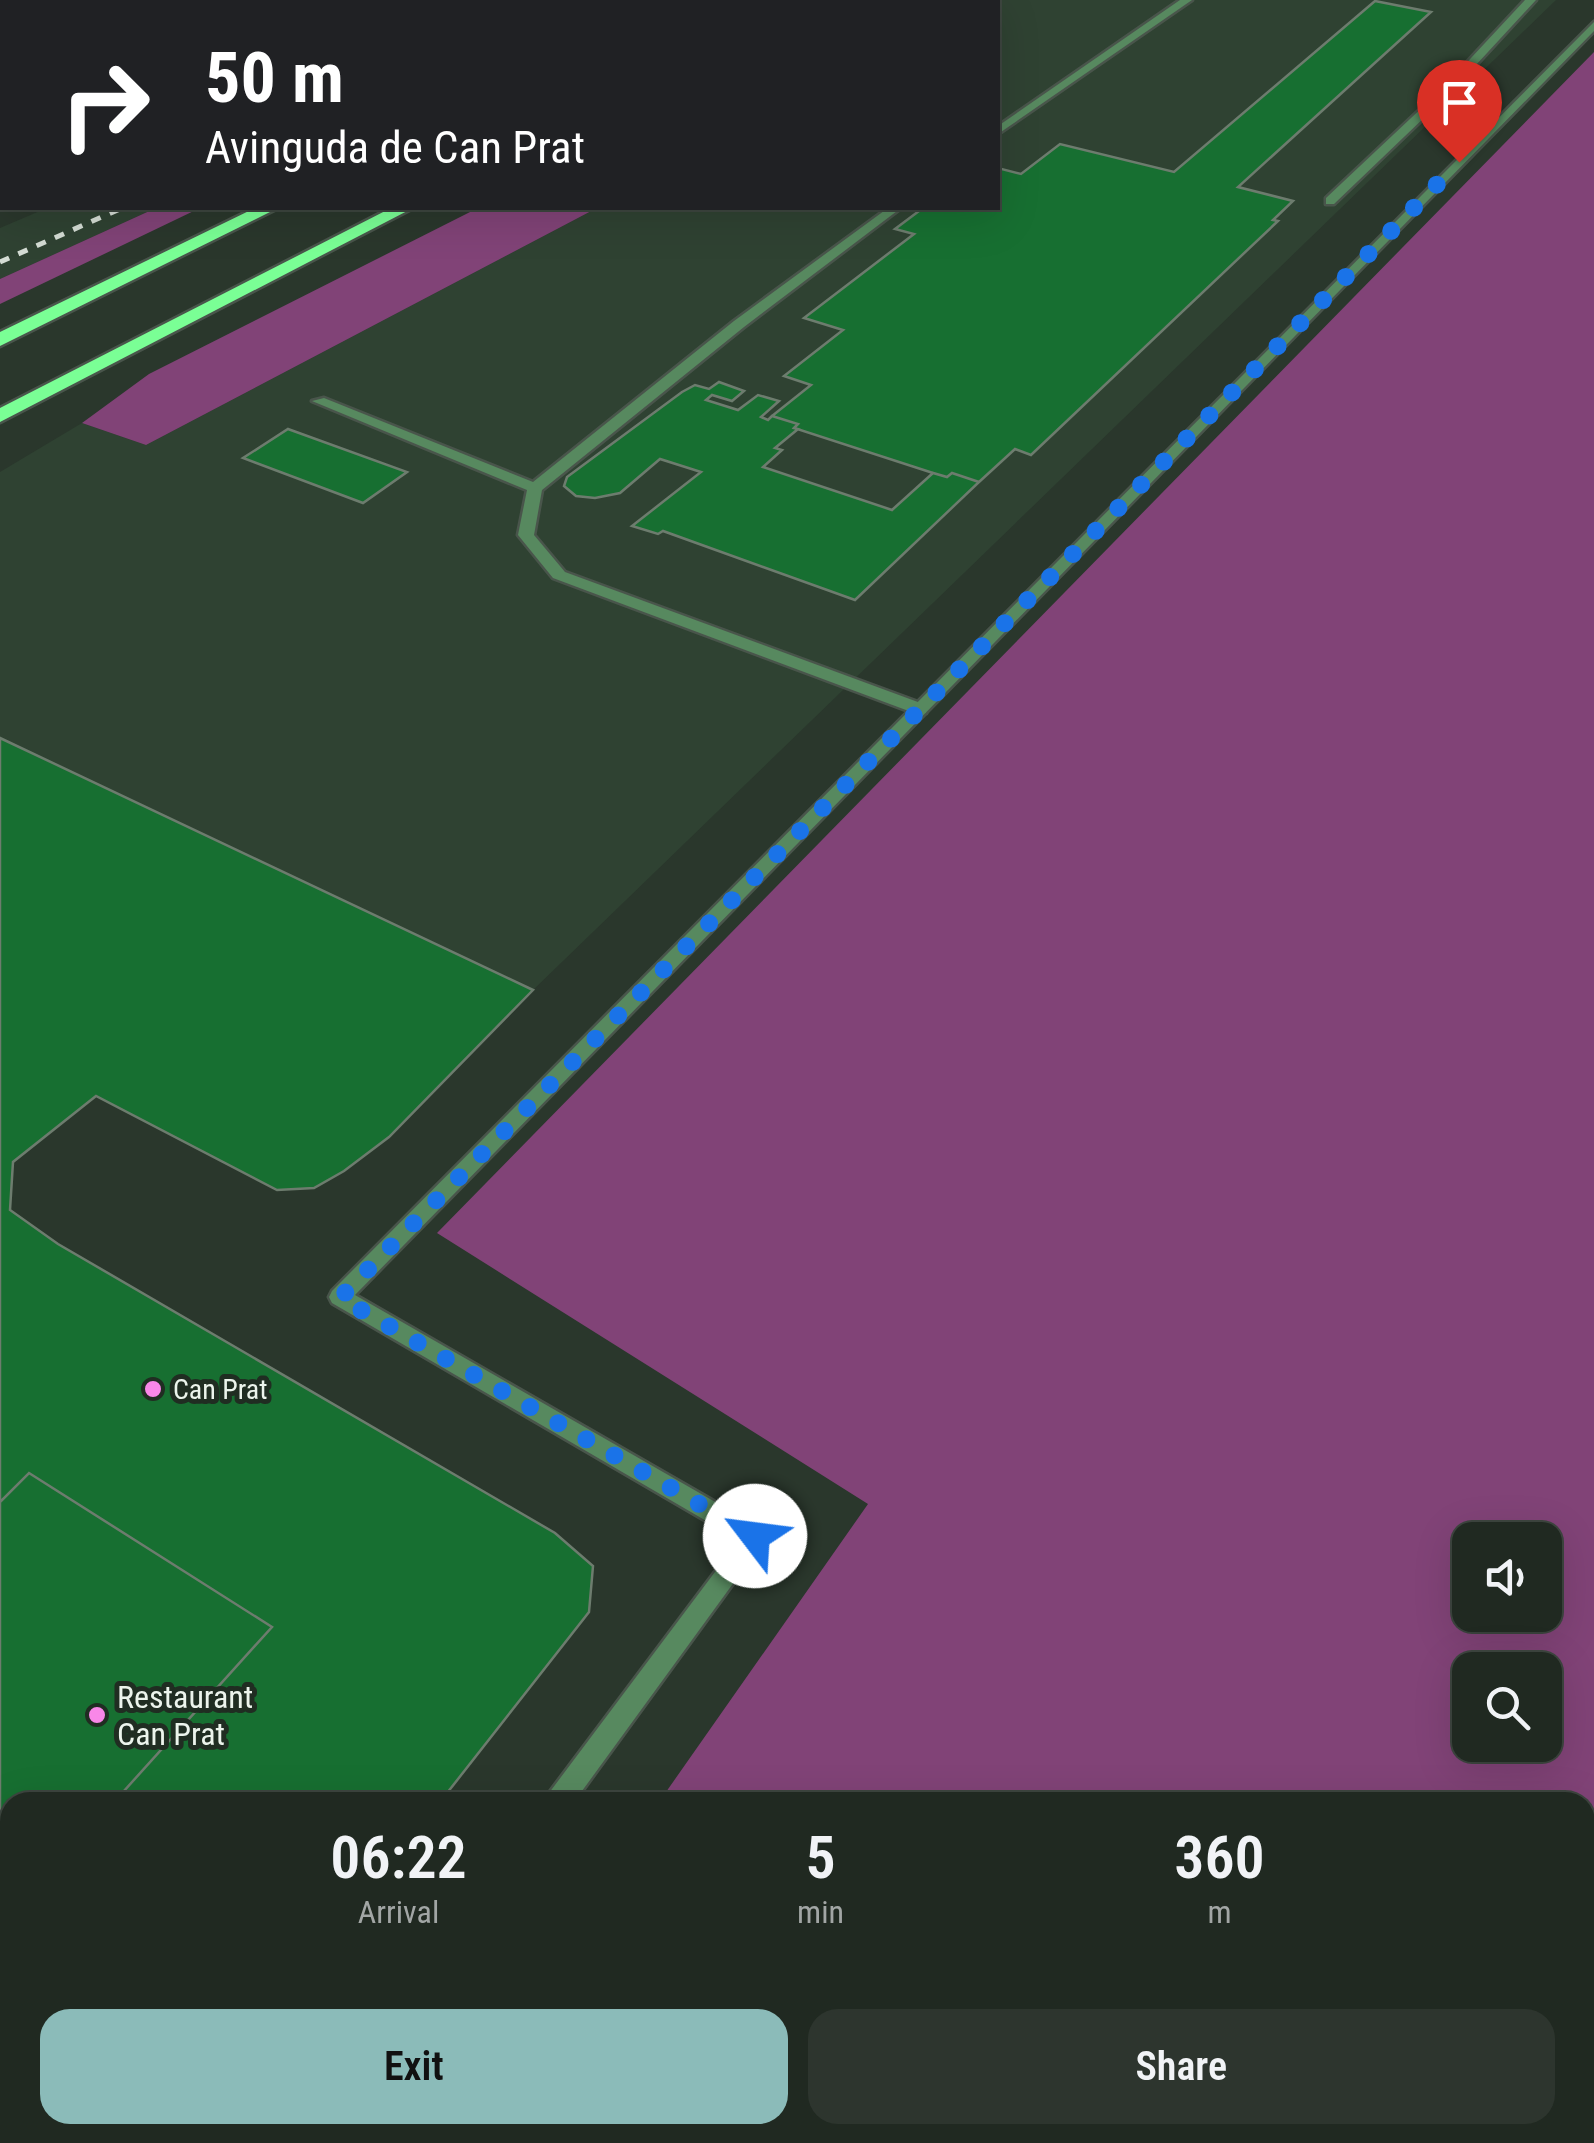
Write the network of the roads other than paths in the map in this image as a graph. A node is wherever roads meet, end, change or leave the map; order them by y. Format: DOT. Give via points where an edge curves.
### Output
graph roads {
  1 [pos="1188,0"];
  2 [pos="1531,0"];
  3 [pos="1594,26"];
  4 [pos="1000,130"];
  5 [pos="1330,201"];
  6 [pos="264,210"];
  7 [pos="400,210"];
  8 [pos="892,210"];
  9 [pos="0,340"];
  10 [pos="319,401"];
  11 [pos="0,416"];
  12 [pos="535,488"];
  13 [pos="920,709"];
  14 [pos="565,1792"];
  1 -- 4 [label="street"];
  2 -- 5 [label="street"];
  3 -- 13 [label="street"];
  6 -- 9 [label="highway"];
  7 -- 11 [label="highway"];
  8 -- 12 [label="street"];
  10 -- 12 [label="street"];
  12 -- 13 [label="street" via="526,535 559,575"];
  13 -- 14 [label="street" via="340,1298 755,1536"];
}
